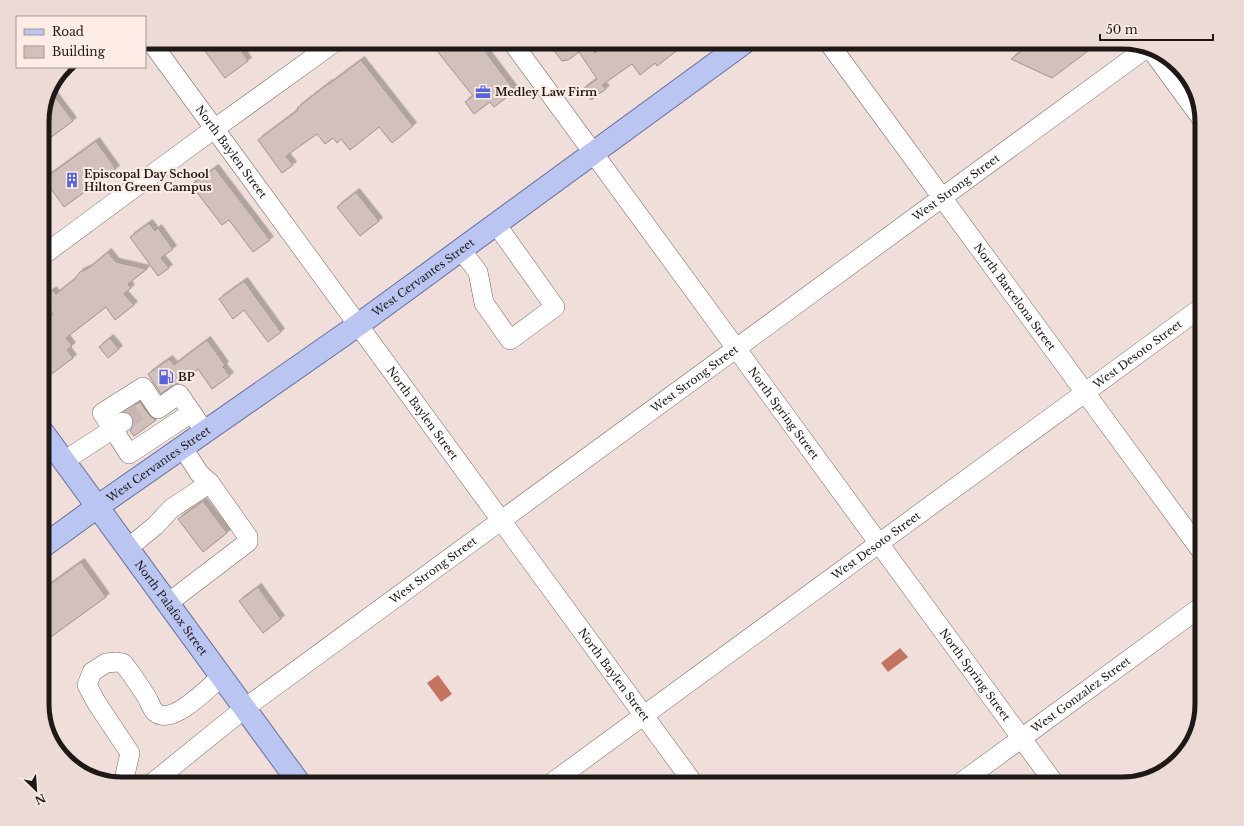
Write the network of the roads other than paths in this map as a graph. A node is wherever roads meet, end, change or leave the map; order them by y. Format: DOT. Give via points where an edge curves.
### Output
graph roads {
  1 [pos="156,49"];
  2 [pos="325,49"];
  3 [pos="517,49"];
  4 [pos="735,49"];
  5 [pos="833,49"];
  6 [pos="1141,52"];
  7 [pos="1158,59"];
  8 [pos="1194,108"];
  9 [pos="215,129"];
  10 [pos="593,153"];
  11 [pos="942,197"];
  12 [pos="496,224"];
  13 [pos="49,245"];
  14 [pos="461,250"];
  15 [pos="1195,312"];
  16 [pos="358,325"];
  17 [pos="736,348"];
  18 [pos="1085,392"];
  19 [pos="191,413"];
  20 [pos="118,426"];
  21 [pos="205,432"];
  22 [pos="49,441"];
  23 [pos="183,448"];
  24 [pos="129,454"];
  25 [pos="64,461"];
  26 [pos="143,475"];
  27 [pos="210,483"];
  28 [pos="97,506"];
  29 [pos="501,520"];
  30 [pos="49,542"];
  31 [pos="1195,542"];
  32 [pos="878,543"];
  33 [pos="128,548"];
  34 [pos="168,603"];
  35 [pos="1195,611"];
  36 [pos="222,676"];
  37 [pos="244,708"];
  38 [pos="644,716"];
  39 [pos="1022,738"];
  40 [pos="125,777"];
  41 [pos="160,777"];
  42 [pos="295,777"];
  43 [pos="560,777"];
  44 [pos="689,777"];
  45 [pos="969,777"];
  46 [pos="1050,777"];
  1 -- 9 [label="street, North Baylen Street"];
  2 -- 9 [label="street"];
  3 -- 10 [label="street, North Spring Street"];
  4 -- 10 [label="main road, West Cervantes Street"];
  5 -- 11 [label="street, North Barcelona Street"];
  6 -- 11 [label="street, West Strong Street"];
  7 -- 8 [label="street"];
  9 -- 13 [label="street"];
  9 -- 16 [label="street, North Baylen Street"];
  10 -- 12 [label="main road, West Cervantes Street"];
  10 -- 17 [label="street, North Spring Street"];
  11 -- 17 [label="street, West Strong Street"];
  11 -- 18 [label="street, North Barcelona Street"];
  12 -- 14 [label="main road, West Cervantes Street"];
  12 -- 14 [label="street" via="555,307 510,340 484,303 478,272"];
  14 -- 16 [label="main road, West Cervantes Street"];
  15 -- 18 [label="street, West Desoto Street"];
  16 -- 21 [label="main road, West Cervantes Street"];
  16 -- 29 [label="street, North Baylen Street"];
  17 -- 29 [label="street, West Strong Street"];
  17 -- 32 [label="street, North Spring Street"];
  18 -- 31 [label="street, North Barcelona Street"];
  18 -- 32 [label="street, West Desoto Street"];
  19 -- 20 [label="street" via="179,394 158,409 149,404 143,387 102,413"];
  19 -- 21 [label="street"];
  19 -- 24 [label="street"];
  20 -- 24 [label="street"];
  20 -- 25 [label="street"];
  21 -- 23 [label="main road, West Cervantes Street"];
  22 -- 25 [label="main road, North Palafox Street"];
  23 -- 26 [label="main road, West Cervantes Street"];
  23 -- 27 [label="street" via="199,473"];
  24 -- 26 [label="street"];
  25 -- 28 [label="main road, North Palafox Street"];
  26 -- 28 [label="main road, West Cervantes Street"];
  27 -- 33 [label="street" via="172,508"];
  27 -- 34 [label="street" via="248,537 248,542"];
  28 -- 30 [label="main road, West Cervantes Street"];
  28 -- 33 [label="main road, North Palafox Street"];
  29 -- 37 [label="street, West Strong Street"];
  29 -- 38 [label="street, North Baylen Street"];
  32 -- 38 [label="street, West Desoto Street"];
  32 -- 39 [label="street, North Spring Street"];
  33 -- 34 [label="main road, North Palafox Street"];
  34 -- 36 [label="main road, North Palafox Street"];
  35 -- 39 [label="street, West Gonzalez Street"];
  36 -- 37 [label="main road, North Palafox Street"];
  36 -- 40 [label="street" via="187,706 173,714 163,715 155,712 123,663 106,663 92,672 87,685 130,753"];
  37 -- 41 [label="street, West Strong Street"];
  37 -- 42 [label="main road, North Palafox Street"];
  38 -- 43 [label="street, West Desoto Street"];
  38 -- 44 [label="street, North Baylen Street"];
  39 -- 45 [label="street, West Gonzalez Street"];
  39 -- 46 [label="street, North Spring Street"];
}
